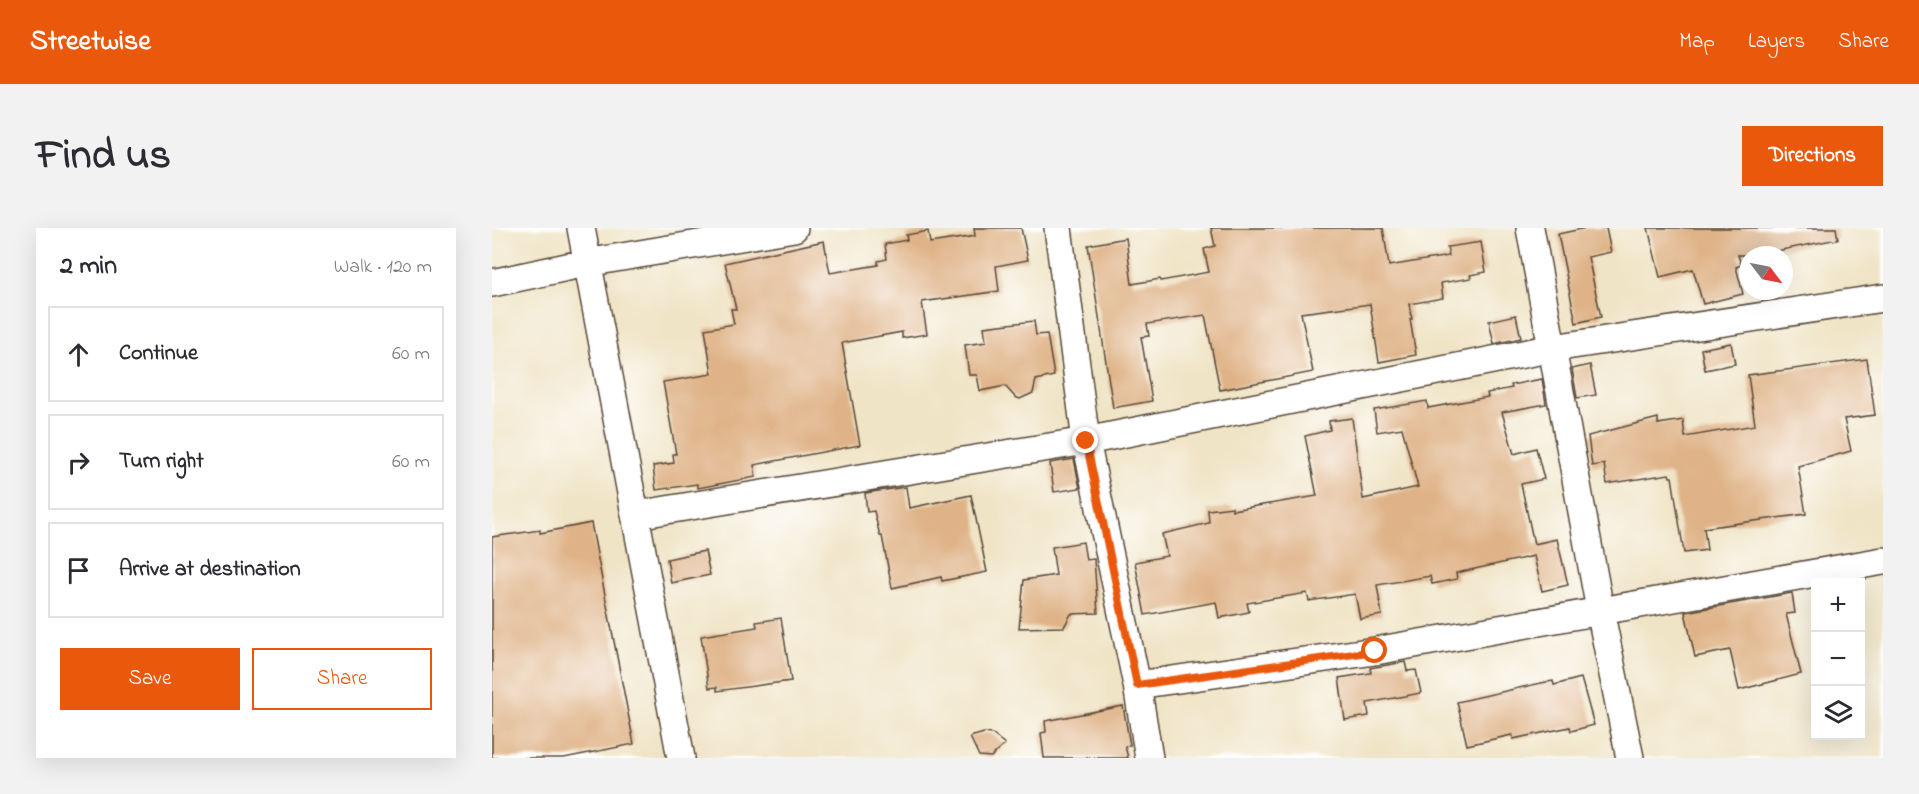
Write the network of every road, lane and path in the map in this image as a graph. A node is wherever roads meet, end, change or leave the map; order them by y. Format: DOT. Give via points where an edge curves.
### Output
graph roads {
  1 [pos="581,228"];
  2 [pos="794,228"];
  3 [pos="1058,228"];
  4 [pos="1530,228"];
  5 [pos="586,263"];
  6 [pos="492,283"];
  7 [pos="1883,298"];
  8 [pos="1553,348"];
  9 [pos="1086,441"];
  10 [pos="636,515"];
  11 [pos="1883,561"];
  12 [pos="1600,610"];
  13 [pos="1137,685"];
  14 [pos="681,758"];
  15 [pos="1149,758"];
  16 [pos="1630,758"];
  1 -- 5 [label="street"];
  2 -- 5 [label="street"];
  3 -- 9 [label="street"];
  4 -- 8 [label="street"];
  5 -- 6 [label="street"];
  5 -- 10 [label="street"];
  7 -- 8 [label="street"];
  8 -- 9 [label="street"];
  8 -- 12 [label="street"];
  9 -- 10 [label="street"];
  9 -- 13 [label="street"];
  10 -- 14 [label="street"];
  11 -- 12 [label="street"];
  12 -- 13 [label="street" via="1375,651"];
  12 -- 16 [label="street"];
  13 -- 15 [label="street"];
}
